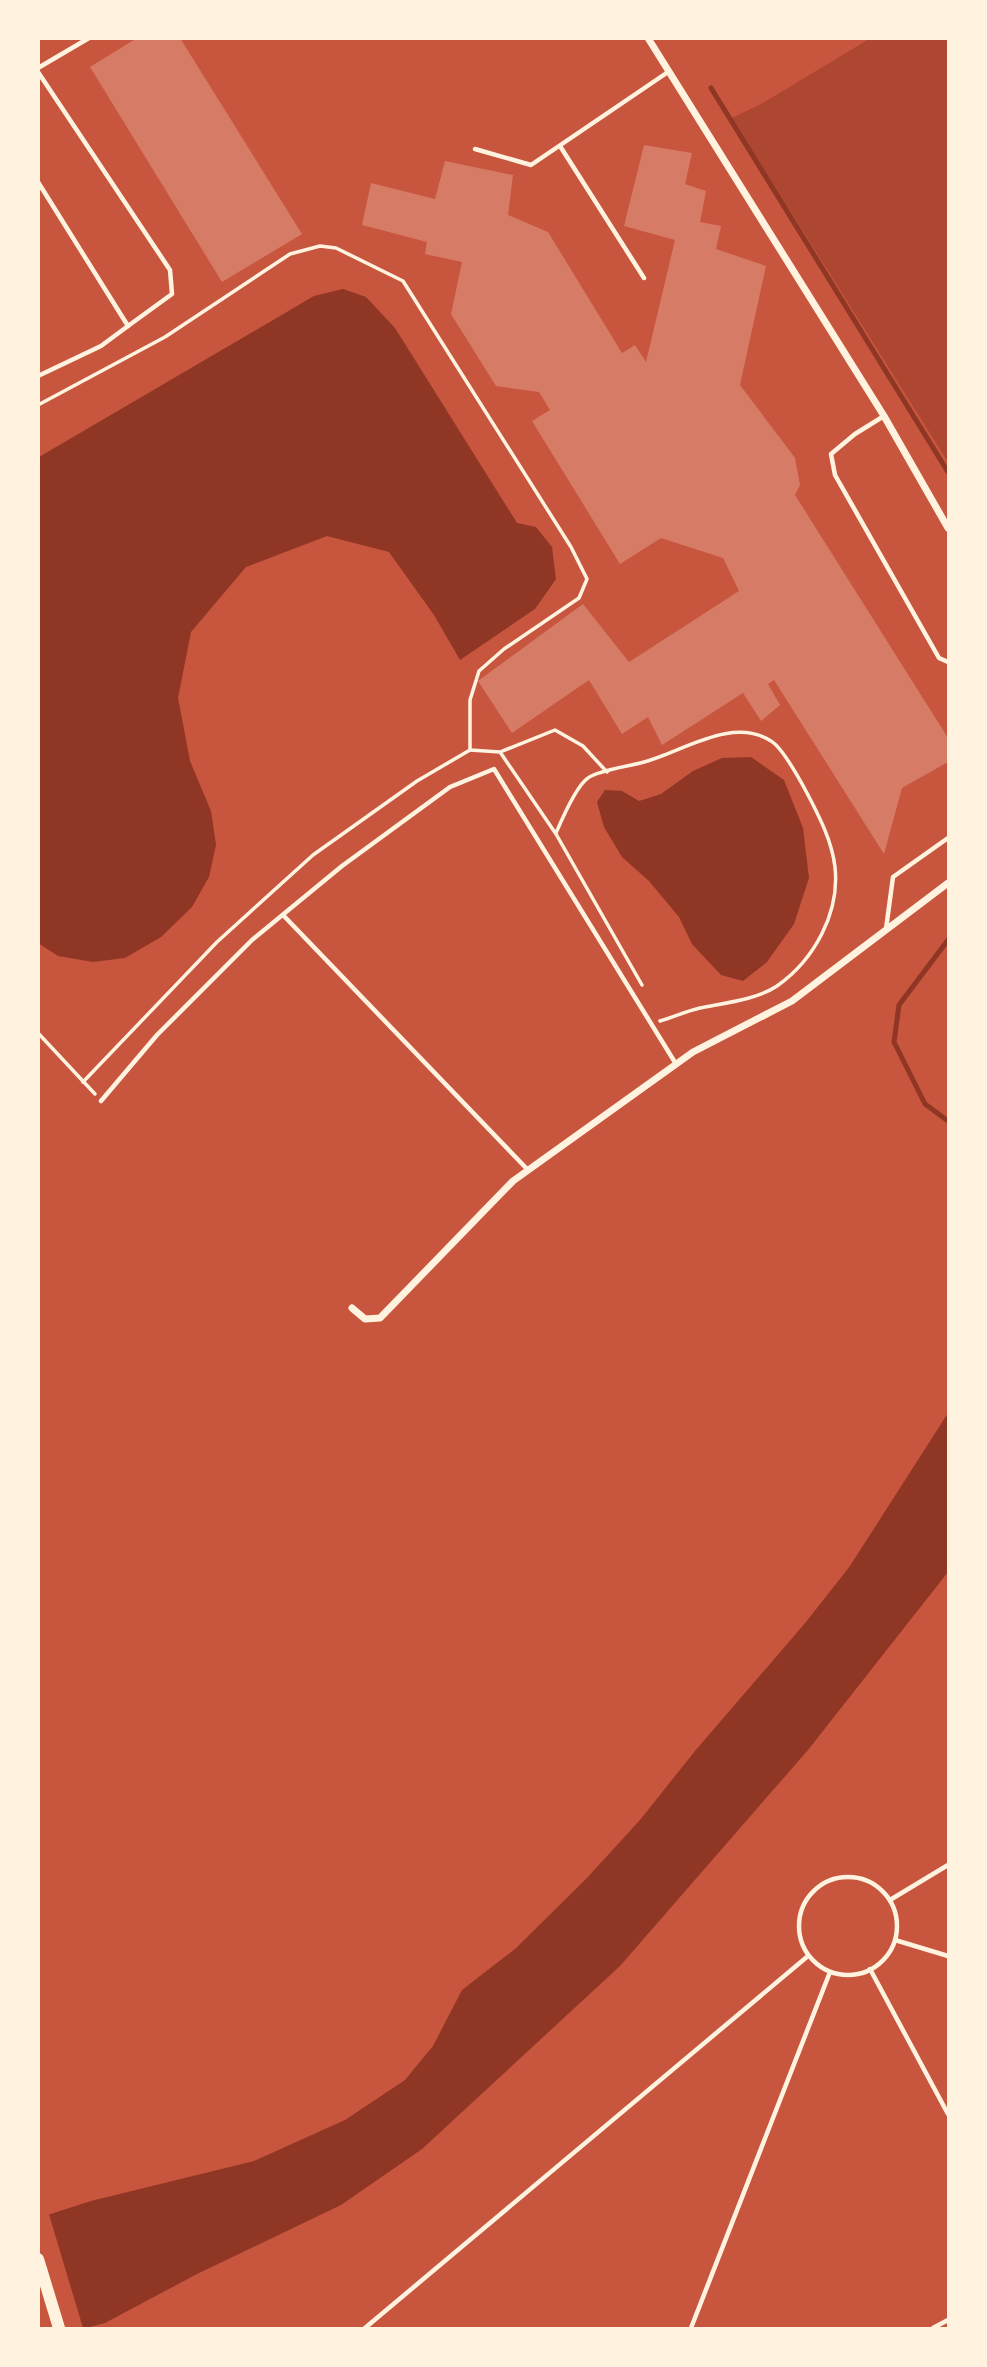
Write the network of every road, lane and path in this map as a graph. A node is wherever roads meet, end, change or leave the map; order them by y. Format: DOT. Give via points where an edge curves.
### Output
graph roads {
  1 [pos="89,38"];
  2 [pos="648,38"];
  3 [pos="38,70"];
  4 [pos="668,72"];
  5 [pos="560,146"];
  6 [pos="475,149"];
  7 [pos="38,182"];
  8 [pos="644,278"];
  9 [pos="128,326"];
  10 [pos="38,376"];
  11 [pos="38,405"];
  12 [pos="884,416"];
  13 [pos="948,528"];
  14 [pos="948,662"];
  15 [pos="470,750"];
  16 [pos="500,752"];
  17 [pos="607,772"];
  18 [pos="555,834"];
  19 [pos="948,838"];
  20 [pos="948,883"];
  21 [pos="283,915"];
  22 [pos="886,929"];
  23 [pos="642,985"];
  24 [pos="651,1024"];
  25 [pos="38,1033"];
  26 [pos="676,1064"];
  27 [pos="83,1082"];
  28 [pos="101,1101"];
  29 [pos="528,1170"];
  30 [pos="352,1308"];
  31 [pos="948,1865"];
  32 [pos="890,1900"];
  33 [pos="895,1940"];
  34 [pos="808,1956"];
  35 [pos="948,1956"];
  36 [pos="870,1969"];
  37 [pos="830,1972"];
  38 [pos="948,2114"];
  39 [pos="38,2259"];
  40 [pos="948,2320"];
  41 [pos="59,2329"];
  42 [pos="365,2329"];
  43 [pos="691,2329"];
  44 [pos="933,2329"];
  1 -- 3 [label="lane"];
  2 -- 4 [label="street"];
  3 -- 9 [label="lane" via="170,271 172,294"];
  4 -- 5 [label="lane"];
  4 -- 12 [label="street"];
  5 -- 6 [label="lane" via="531,165"];
  5 -- 8 [label="lane"];
  7 -- 9 [label="lane"];
  9 -- 10 [label="lane" via="101,346"];
  11 -- 15 [label="path" via="164,337 290,254 320,246 336,248 403,281 587,579 579,598 479,671 470,699"];
  12 -- 13 [label="street"];
  12 -- 14 [label="lane" via="831,454 835,475 939,658"];
  15 -- 16 [label="path"];
  15 -- 27 [label="path" via="416,781 313,855 217,942"];
  16 -- 17 [label="path" via="555,730 583,746"];
  16 -- 18 [label="path"];
  17 -- 18 [label="path" via="587,778"];
  17 -- 24 [label="path" via="714,735 744,732 772,741 797,772 824,826 835,867 834,895 823,933 807,960 775,987"];
  18 -- 23 [label="path"];
  19 -- 22 [label="lane" via="893,877"];
  20 -- 22 [label="street"];
  21 -- 24 [label="lane" via="450,787 494,769"];
  21 -- 28 [label="lane" via="157,1035"];
  21 -- 29 [label="lane"];
  22 -- 26 [label="street" via="792,1001"];
  24 -- 26 [label="lane"];
  25 -- 27 [label="path"];
  26 -- 29 [label="street"];
  27 -- 28 [label="path"];
  29 -- 30 [label="street" via="380,1318 365,1319"];
  31 -- 32 [label="lane"];
  32 -- 33 [label="lane" via="897,1919"];
  32 -- 34 [label="lane" via="880,1888 858,1878 834,1878 820,1885 808,1896 799,1918"];
  33 -- 35 [label="lane"];
  33 -- 36 [label="lane" via="890,1952"];
  34 -- 37 [label="lane"];
  34 -- 42 [label="lane"];
  36 -- 37 [label="lane" via="858,1974"];
  36 -- 38 [label="lane"];
  37 -- 43 [label="lane"];
  39 -- 41 [label="main road"];
  40 -- 44 [label="lane"];
}
